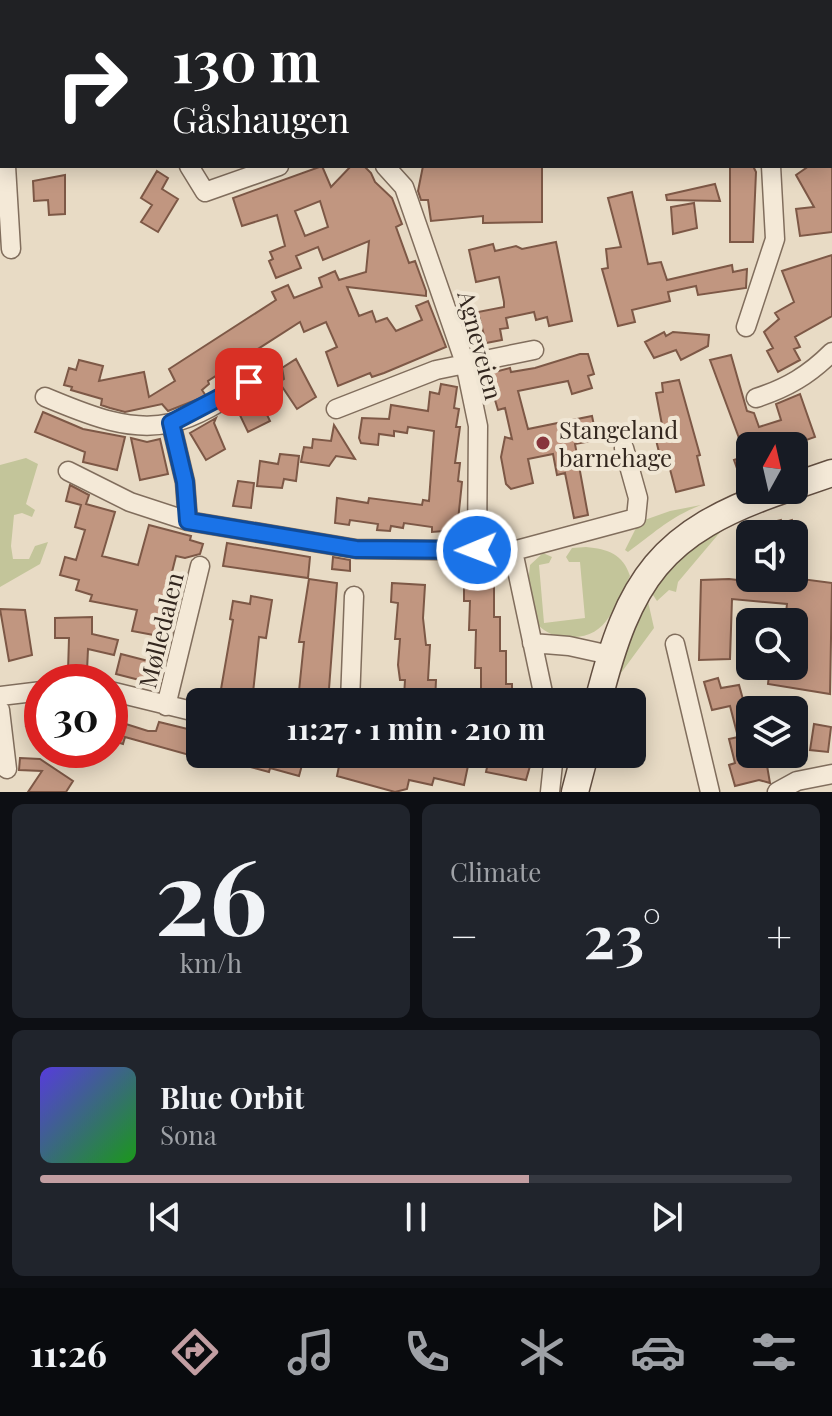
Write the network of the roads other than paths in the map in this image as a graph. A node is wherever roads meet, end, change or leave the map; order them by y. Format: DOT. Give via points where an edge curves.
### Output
graph roads {
  1 [pos="6,168"];
  2 [pos="190,168"];
  3 [pos="273,168"];
  4 [pos="387,168"];
  5 [pos="772,168"];
  6 [pos="11,249"];
  7 [pos="746,327"];
  8 [pos="534,350"];
  9 [pos="832,352"];
  10 [pos="465,363"];
  11 [pos="270,370"];
  12 [pos="45,397"];
  13 [pos="756,398"];
  14 [pos="336,409"];
  15 [pos="171,423"];
  16 [pos="624,448"];
  17 [pos="68,471"];
  18 [pos="832,473"];
  19 [pos="808,481"];
  20 [pos="747,504"];
  21 [pos="188,521"];
  22 [pos="477,550"];
  23 [pos="513,551"];
  24 [pos="200,566"];
  25 [pos="354,596"];
  26 [pos="532,643"];
  27 [pos="675,644"];
  28 [pos="610,655"];
  29 [pos="351,688"];
  30 [pos="542,688"];
  31 [pos="602,688"];
  32 [pos="24,693"];
  33 [pos="0,696"];
  34 [pos="128,696"];
  35 [pos="166,706"];
  36 [pos="0,710"];
  37 [pos="186,710"];
  38 [pos="553,768"];
  39 [pos="581,768"];
  40 [pos="7,769"];
  41 [pos="832,774"];
  42 [pos="550,792"];
  43 [pos="575,792"];
  44 [pos="710,792"];
  45 [pos="777,792"];
  1 -- 6 [label="street"];
  2 -- 3 [label="street" via="205,192"];
  4 -- 10 [label="street, Agneveien" via="404,187"];
  5 -- 7 [label="street" via="775,239"];
  8 -- 10 [label="street"];
  9 -- 13 [label="street" via="806,376"];
  10 -- 14 [label="street"];
  10 -- 22 [label="street, Agneveien" via="478,426"];
  11 -- 15 [label="street"];
  12 -- 15 [label="street" via="95,418"];
  15 -- 21 [label="street"];
  16 -- 23 [label="street" via="638,498 636,518"];
  17 -- 21 [label="street" via="130,502"];
  18 -- 19 [label="main road"];
  20 -- 28 [label="main road" via="675,545 636,590"];
  21 -- 22 [label="street" via="356,549"];
  22 -- 23 [label="street"];
  23 -- 26 [label="street"];
  24 -- 35 [label="street, Mølledalen"];
  25 -- 29 [label="street"];
  26 -- 28 [label="street"];
  26 -- 30 [label="street"];
  27 -- 44 [label="street"];
  28 -- 31 [label="main road"];
  32 -- 33 [label="street"];
  34 -- 35 [label="street, Mølledalen"];
  35 -- 37 [label="street, Mølledalen"];
  36 -- 40 [label="street"];
  38 -- 42 [label="street"];
  39 -- 43 [label="main road"];
  41 -- 45 [label="street" via="797,781"];
}
